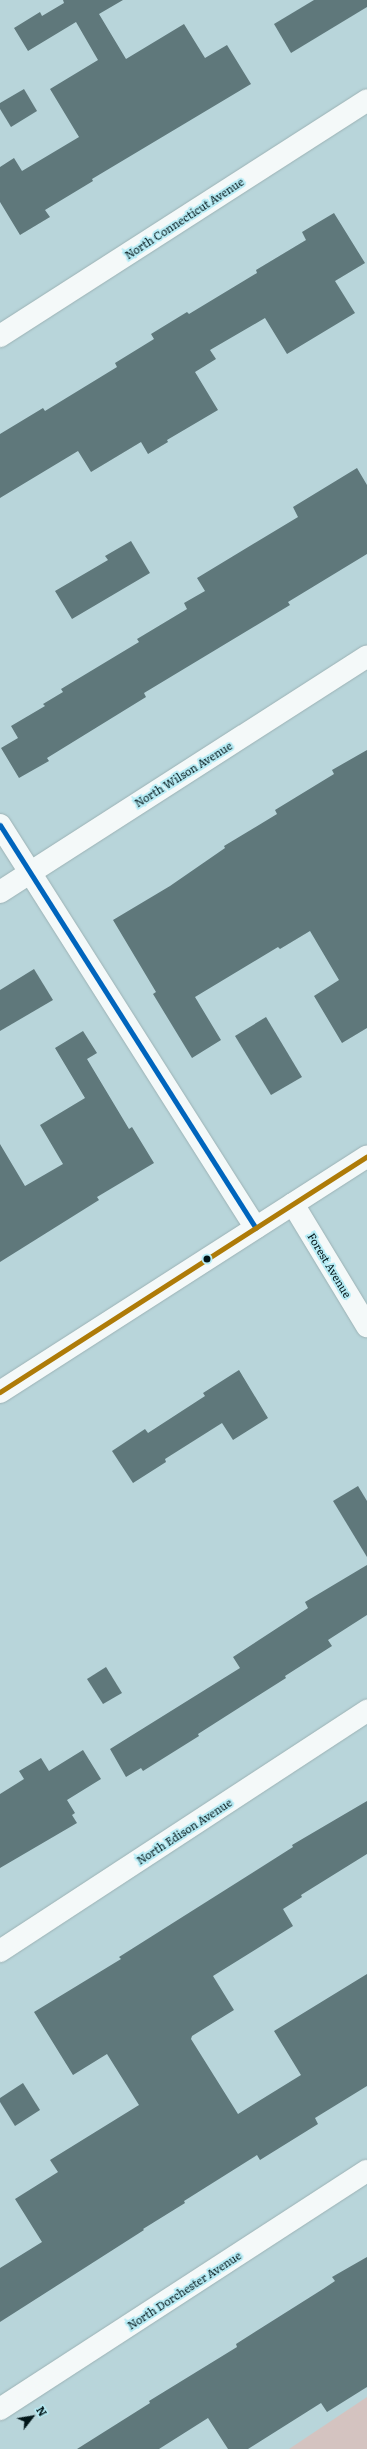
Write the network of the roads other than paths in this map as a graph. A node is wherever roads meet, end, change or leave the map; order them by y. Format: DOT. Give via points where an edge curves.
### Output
graph roads {
  1 [pos="367,100"];
  2 [pos="0,336"];
  3 [pos="367,656"];
  4 [pos="0,825"];
  5 [pos="30,871"];
  6 [pos="0,892"];
  7 [pos="367,1156"];
  8 [pos="293,1204"];
  9 [pos="256,1228"];
  10 [pos="367,1326"];
  11 [pos="0,1392"];
  12 [pos="367,1711"];
  13 [pos="0,1951"];
  14 [pos="367,2171"];
  15 [pos="0,2409"];
  1 -- 2 [label="street, North Connecticut Avenue"];
  3 -- 5 [label="street, North Wilson Avenue"];
  4 -- 5 [label="street"];
  5 -- 6 [label="street, North Wilson Avenue"];
  5 -- 9 [label="street"];
  7 -- 8 [label="street"];
  8 -- 9 [label="street"];
  8 -- 10 [label="street, Forest Avenue"];
  9 -- 11 [label="street"];
  12 -- 13 [label="street, North Edison Avenue"];
  14 -- 15 [label="street, North Dorchester Avenue"];
}
